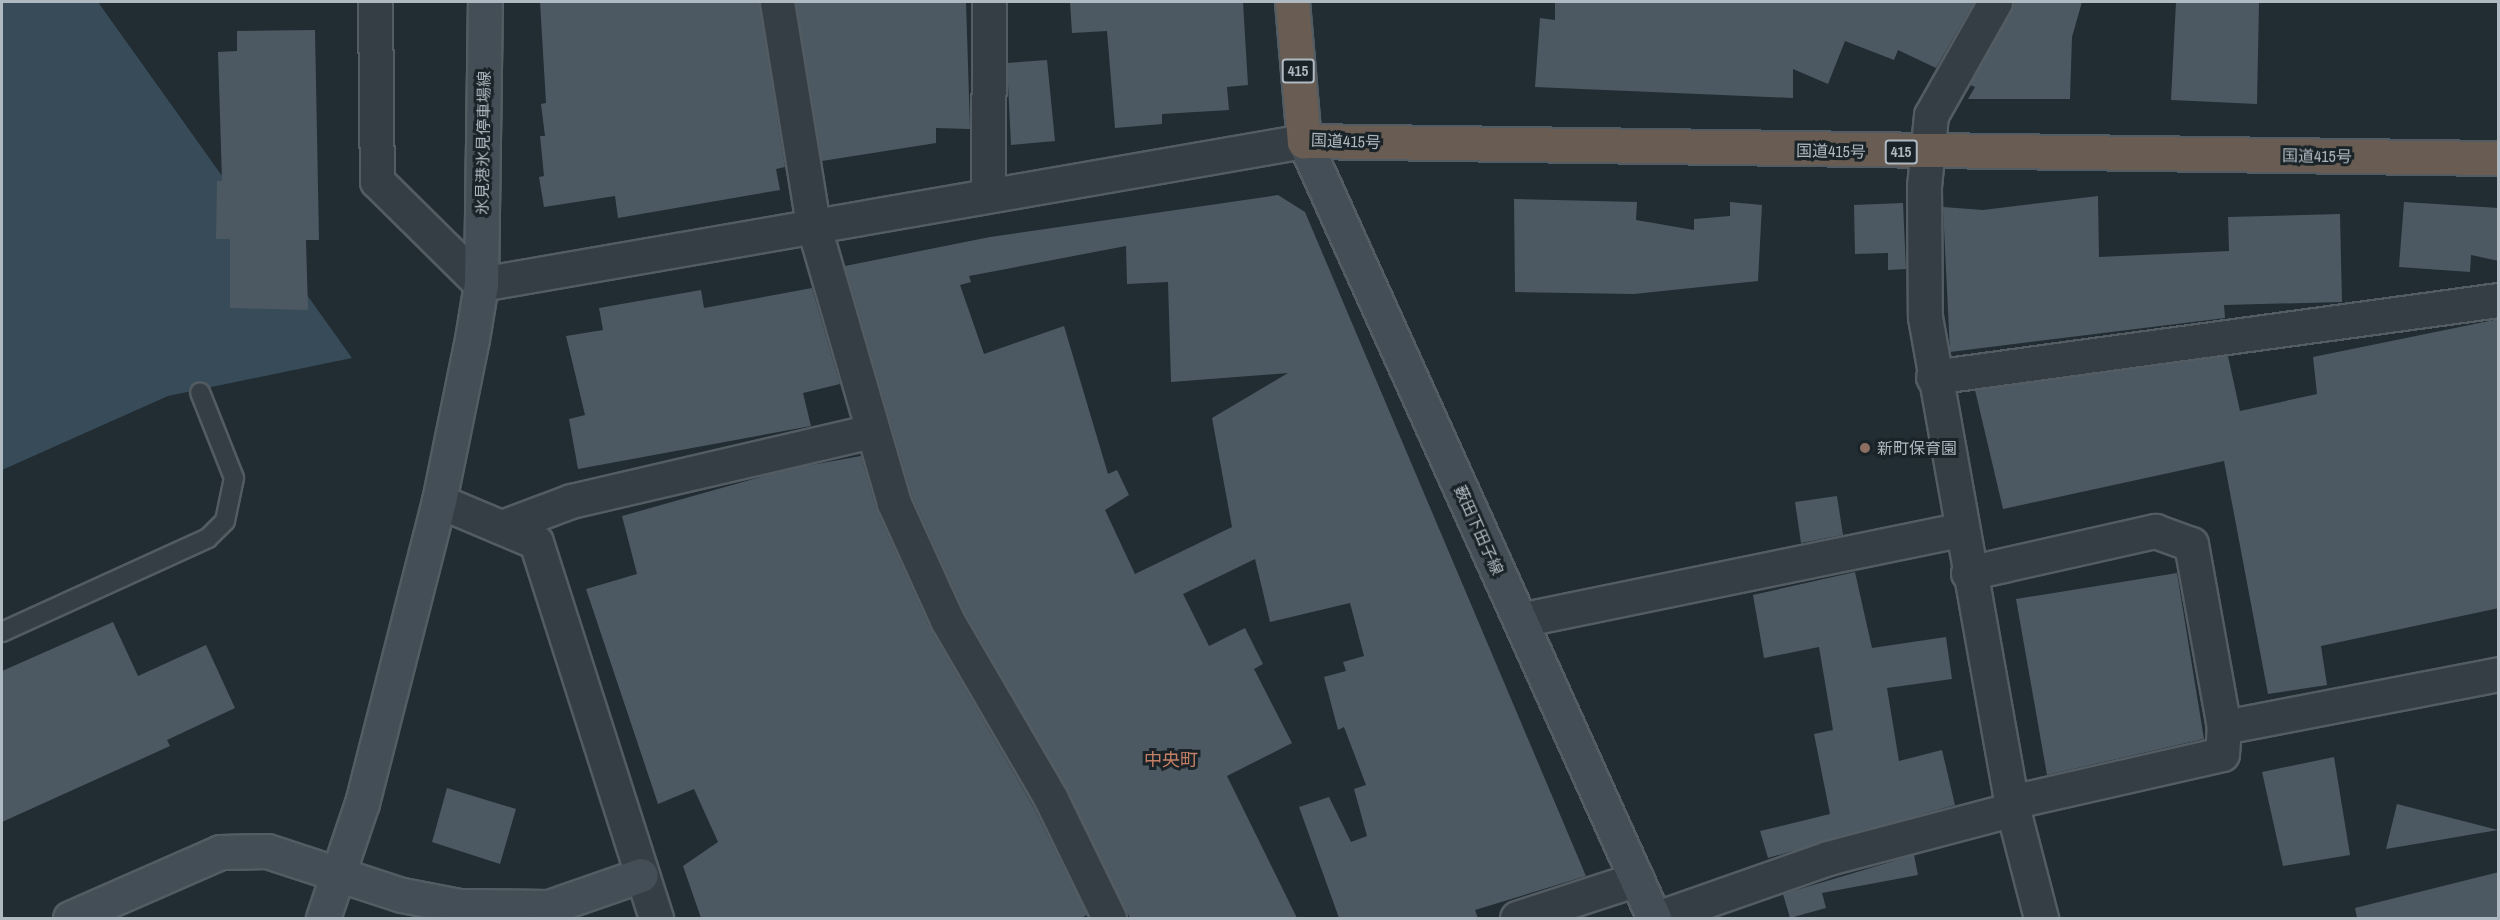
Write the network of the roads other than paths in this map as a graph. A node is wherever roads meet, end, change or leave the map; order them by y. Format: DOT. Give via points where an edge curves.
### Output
graph roads {
  1 [pos="375,2"];
  2 [pos="485,2"];
  3 [pos="777,2"];
  4 [pos="989,2"];
  5 [pos="1292,2"];
  6 [pos="1995,2"];
  7 [pos="1304,141"];
  8 [pos="1926,153"];
  9 [pos="2499,158"];
  10 [pos="988,194"];
  11 [pos="813,224"];
  12 [pos="481,284"];
  13 [pos="2499,300"];
  14 [pos="1933,377"];
  15 [pos="200,392"];
  16 [pos="871,431"];
  17 [pos="439,501"];
  18 [pos="502,527"];
  19 [pos="1960,530"];
  20 [pos="1968,573"];
  21 [pos="1520,620"];
  22 [pos="2,632"];
  23 [pos="2499,674"];
  24 [pos="2223,727"];
  25 [pos="2012,805"];
  26 [pos="340,873"];
  27 [pos="641,875"];
  28 [pos="1637,879"];
  29 [pos="70,918"];
  30 [pos="323,918"];
  31 [pos="656,918"];
  32 [pos="1109,918"];
  33 [pos="1517,918"];
  34 [pos="1655,918"];
  35 [pos="2041,918"];
  1 -- 12 [label="street" via="376,181"];
  2 -- 12 [label="street, 氷見港氷見停車場線"];
  3 -- 11 [label="street"];
  4 -- 10 [label="street"];
  5 -- 7 [label="highway, 国道415号 / 415"];
  6 -- 8 [label="street" via="1931,115"];
  7 -- 8 [label="highway, 国道415号 / 415"];
  7 -- 10 [label="street"];
  7 -- 21 [label="street, 薮田下田子線"];
  8 -- 9 [label="highway, 国道415号 / 415"];
  8 -- 14 [label="street" via="1925,317"];
  10 -- 11 [label="street"];
  11 -- 12 [label="street"];
  11 -- 16 [label="street"];
  12 -- 17 [label="street, 氷見港氷見停車場線"];
  13 -- 14 [label="street"];
  14 -- 19 [label="street"];
  15 -- 22 [label="lane" via="234,478 225,520 208,538"];
  16 -- 18 [label="street" via="571,501"];
  16 -- 32 [label="street" via="894,504 947,621 1051,799"];
  17 -- 18 [label="street"];
  17 -- 26 [label="street, 氷見港氷見停車場線"];
  18 -- 27 [label="street" via="536,542"];
  19 -- 20 [label="street"];
  19 -- 21 [label="street"];
  20 -- 24 [label="street" via="2155,531 2191,544"];
  20 -- 25 [label="street"];
  21 -- 28 [label="street, 薮田下田子線"];
  23 -- 24 [label="street"];
  24 -- 25 [label="street" via="2222,754"];
  25 -- 34 [label="street" via="1828,858"];
  25 -- 35 [label="street"];
  26 -- 27 [label="street" via="402,894 459,906 549,907"];
  26 -- 29 [label="street" via="267,851 220,852"];
  26 -- 30 [label="street, 氷見港氷見停車場線"];
  27 -- 31 [label="street"];
  28 -- 33 [label="street"];
  28 -- 34 [label="street, 薮田下田子線"];
}
